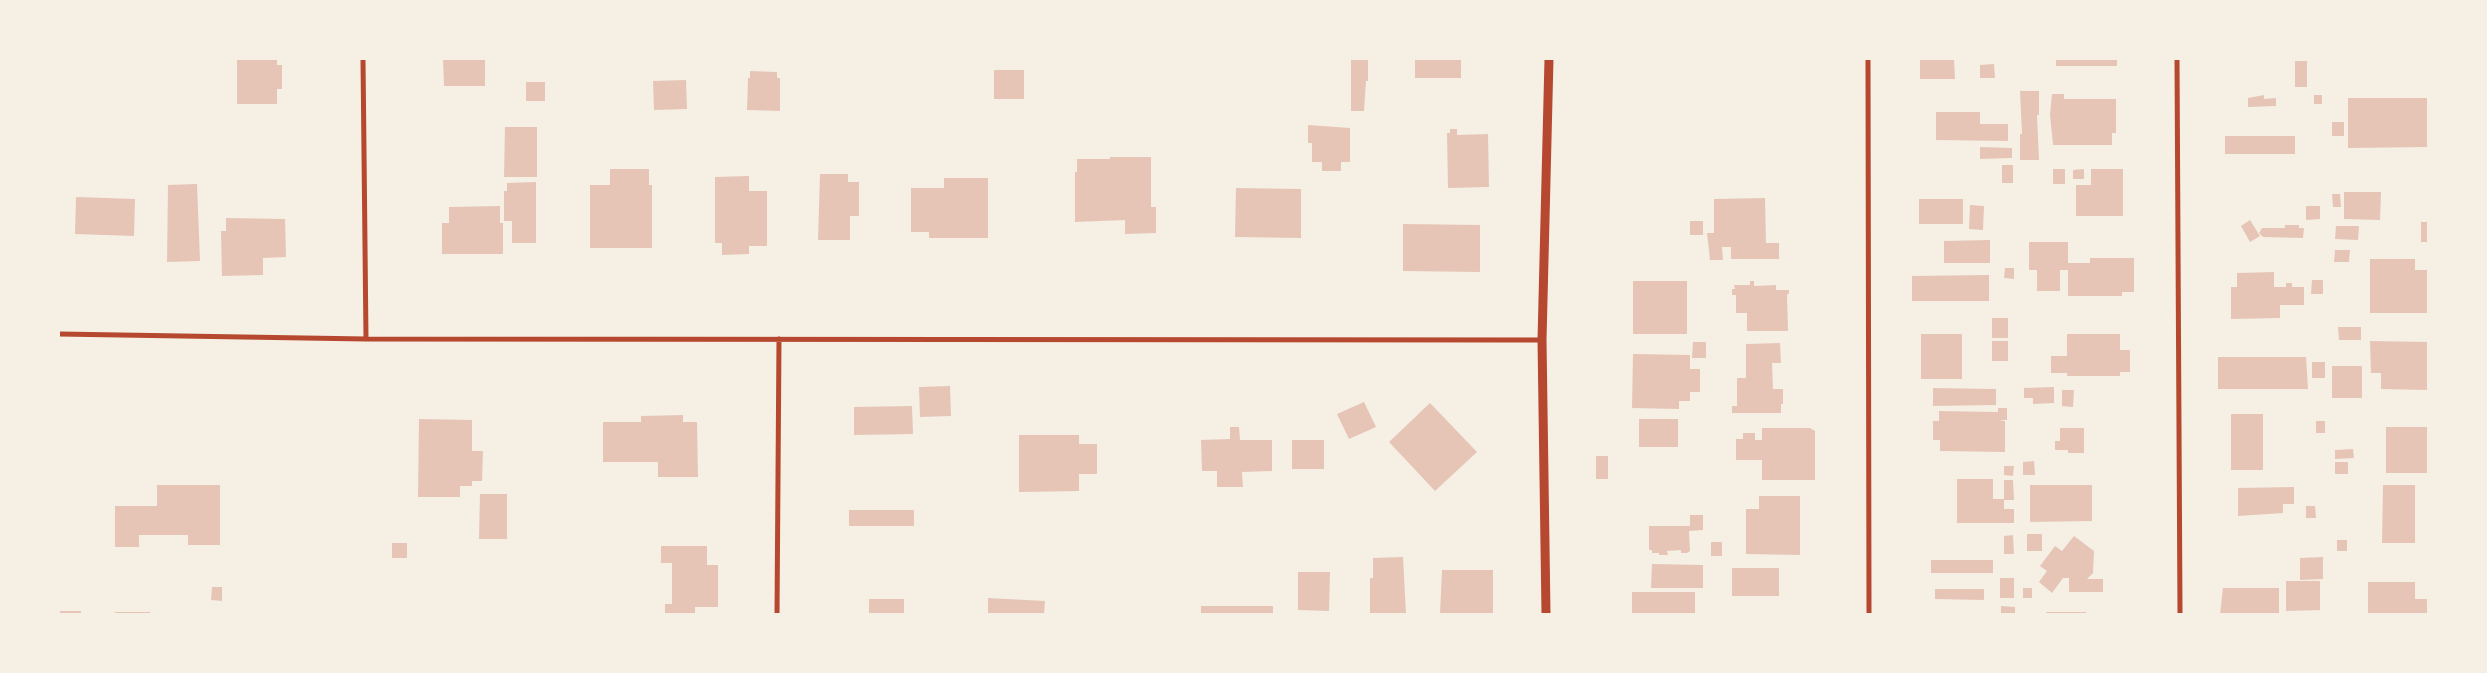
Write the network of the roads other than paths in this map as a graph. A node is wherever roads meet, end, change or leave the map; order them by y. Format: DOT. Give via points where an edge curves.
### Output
graph roads {
  1 [pos="363,59"];
  2 [pos="1549,59"];
  3 [pos="1868,59"];
  4 [pos="2176,59"];
  5 [pos="59,334"];
  6 [pos="366,339"];
  7 [pos="779,339"];
  8 [pos="1542,340"];
  9 [pos="778,614"];
  10 [pos="1546,614"];
  11 [pos="1869,614"];
  12 [pos="2180,614"];
  1 -- 6 [label="street"];
  2 -- 8 [label="street"];
  3 -- 11 [label="street"];
  4 -- 12 [label="street"];
  5 -- 6 [label="street"];
  6 -- 7 [label="street"];
  7 -- 8 [label="street"];
  7 -- 9 [label="street"];
  8 -- 10 [label="street"];
}
